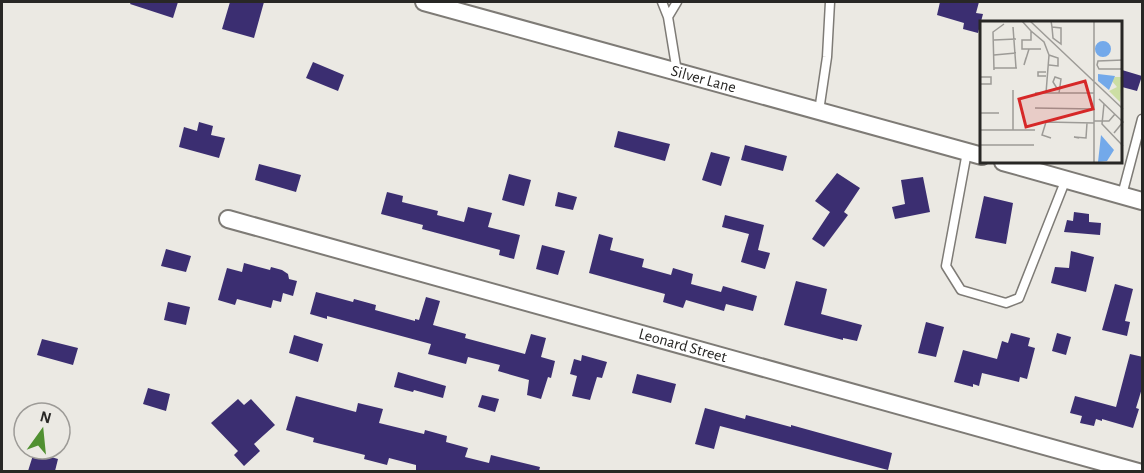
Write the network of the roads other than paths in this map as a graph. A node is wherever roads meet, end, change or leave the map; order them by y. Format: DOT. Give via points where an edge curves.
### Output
graph roads {
  1 [pos="424,2"];
  2 [pos="662,2"];
  3 [pos="676,2"];
  4 [pos="830,2"];
  5 [pos="466,7"];
  6 [pos="669,17"];
  7 [pos="677,72"];
  8 [pos="819,111"];
  9 [pos="1143,118"];
  10 [pos="975,154"];
  11 [pos="1010,164"];
  12 [pos="1066,179"];
  13 [pos="1122,195"];
  14 [pos="1143,201"];
  15 [pos="228,219"];
  16 [pos="1138,471"];
  1 -- 5 [label="street, Silver Lane"];
  2 -- 6 [label="lane"];
  3 -- 6 [label="lane"];
  4 -- 8 [label="lane"];
  5 -- 7 [label="street, Silver Lane"];
  6 -- 7 [label="lane"];
  7 -- 8 [label="street, Silver Lane"];
  8 -- 10 [label="street, Silver Lane"];
  9 -- 13 [label="lane"];
  10 -- 12 [label="lane" via="946,266 961,290 1006,303 1019,298"];
  11 -- 12 [label="street"];
  12 -- 13 [label="street"];
  13 -- 14 [label="street"];
  15 -- 16 [label="street, Leonard Street"];
}
